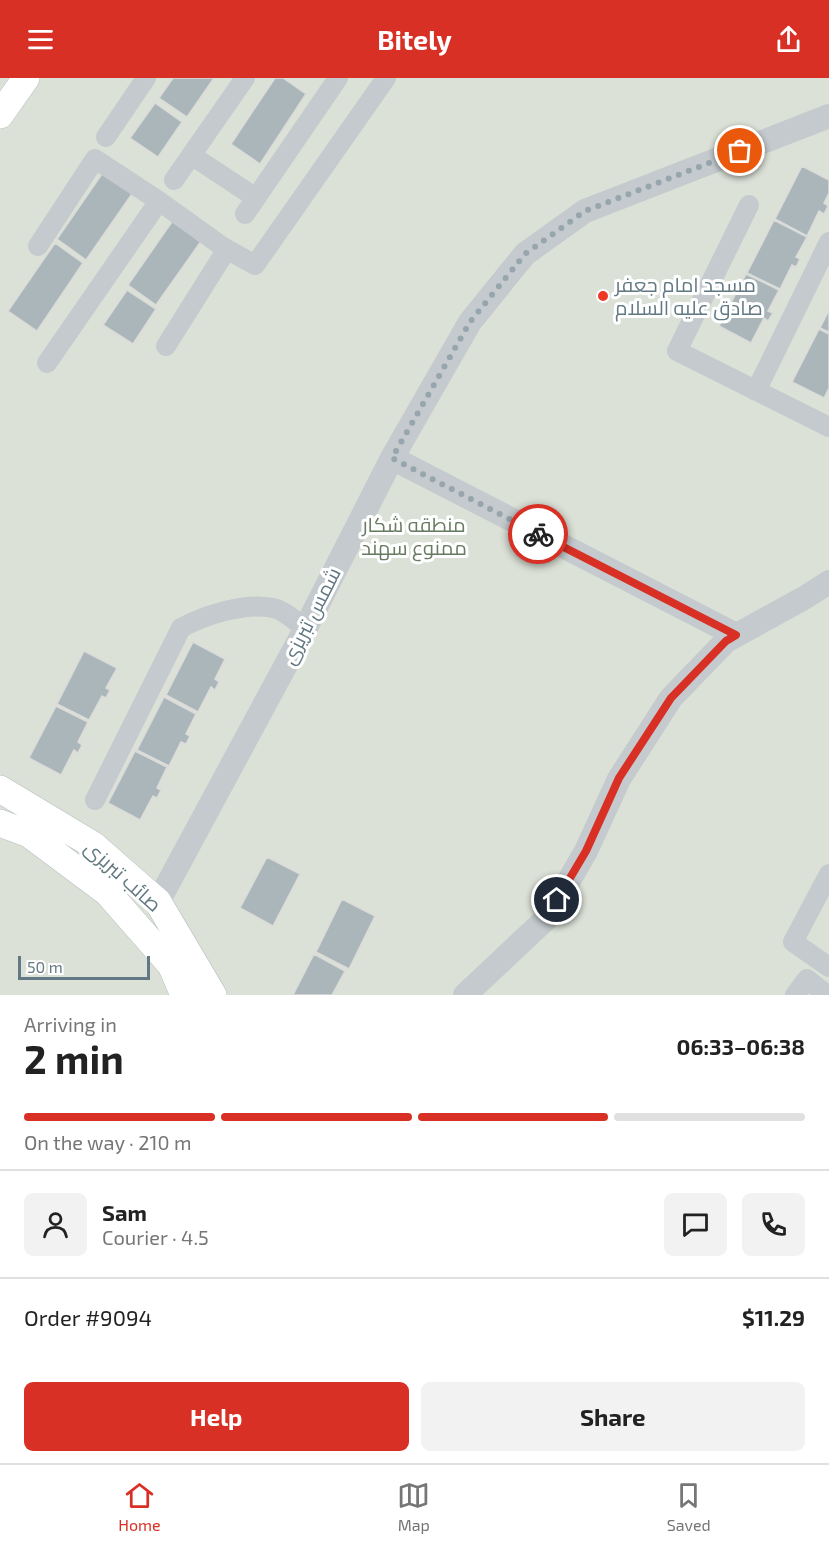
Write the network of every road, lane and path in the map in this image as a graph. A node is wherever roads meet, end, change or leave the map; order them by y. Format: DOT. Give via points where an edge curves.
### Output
graph roads {
  1 [pos="27,78"];
  2 [pos="146,78"];
  3 [pos="245,78"];
  4 [pos="338,78"];
  5 [pos="386,78"];
  6 [pos="0,115"];
  7 [pos="829,116"];
  8 [pos="106,137"];
  9 [pos="191,155"];
  10 [pos="174,180"];
  11 [pos="256,198"];
  12 [pos="159,201"];
  13 [pos="749,205"];
  14 [pos="245,214"];
  15 [pos="829,242"];
  16 [pos="38,246"];
  17 [pos="227,249"];
  18 [pos="166,345"];
  19 [pos="47,363"];
  20 [pos="756,391"];
  21 [pos="829,427"];
  22 [pos="392,458"];
  23 [pos="829,582"];
  24 [pos="305,628"];
  25 [pos="736,635"];
  26 [pos="0,789"];
  27 [pos="95,800"];
  28 [pos="0,823"];
  29 [pos="829,874"];
  30 [pos="158,902"];
  31 [pos="829,967"];
  32 [pos="184,995"];
  33 [pos="213,995"];
  34 [pos="465,995"];
  35 [pos="795,995"];
  36 [pos="827,995"];
  1 -- 6 [label="main road"];
  2 -- 8 [label="street"];
  3 -- 9 [label="street"];
  4 -- 11 [label="street"];
  5 -- 17 [label="street" via="255,265"];
  7 -- 22 [label="street, شمس تبریزی" via="585,211 525,254 470,322"];
  9 -- 10 [label="street"];
  9 -- 11 [label="street"];
  11 -- 14 [label="street"];
  12 -- 16 [label="street" via="95,159"];
  12 -- 17 [label="street"];
  12 -- 19 [label="street"];
  13 -- 20 [label="street" via="676,351"];
  15 -- 20 [label="street"];
  17 -- 18 [label="street"];
  20 -- 21 [label="street"];
  22 -- 24 [label="street, شمس تبریزی"];
  22 -- 25 [label="street"];
  23 -- 25 [label="street"];
  24 -- 27 [label="street" via="274,608 228,610 203,616 181,628"];
  24 -- 30 [label="street, شمس تبریزی"];
  25 -- 34 [label="street" via="671,698 619,778 586,851 548,916"];
  26 -- 30 [label="main road, صائب تبریزی" via="93,845"];
  28 -- 32 [label="main road, صائب تبریزی" via="29,834 108,893 171,965"];
  29 -- 31 [label="street" via="793,942"];
  30 -- 33 [label="main road, صائب تبریزی"];
  35 -- 36 [label="street" via="807,979"];
}
